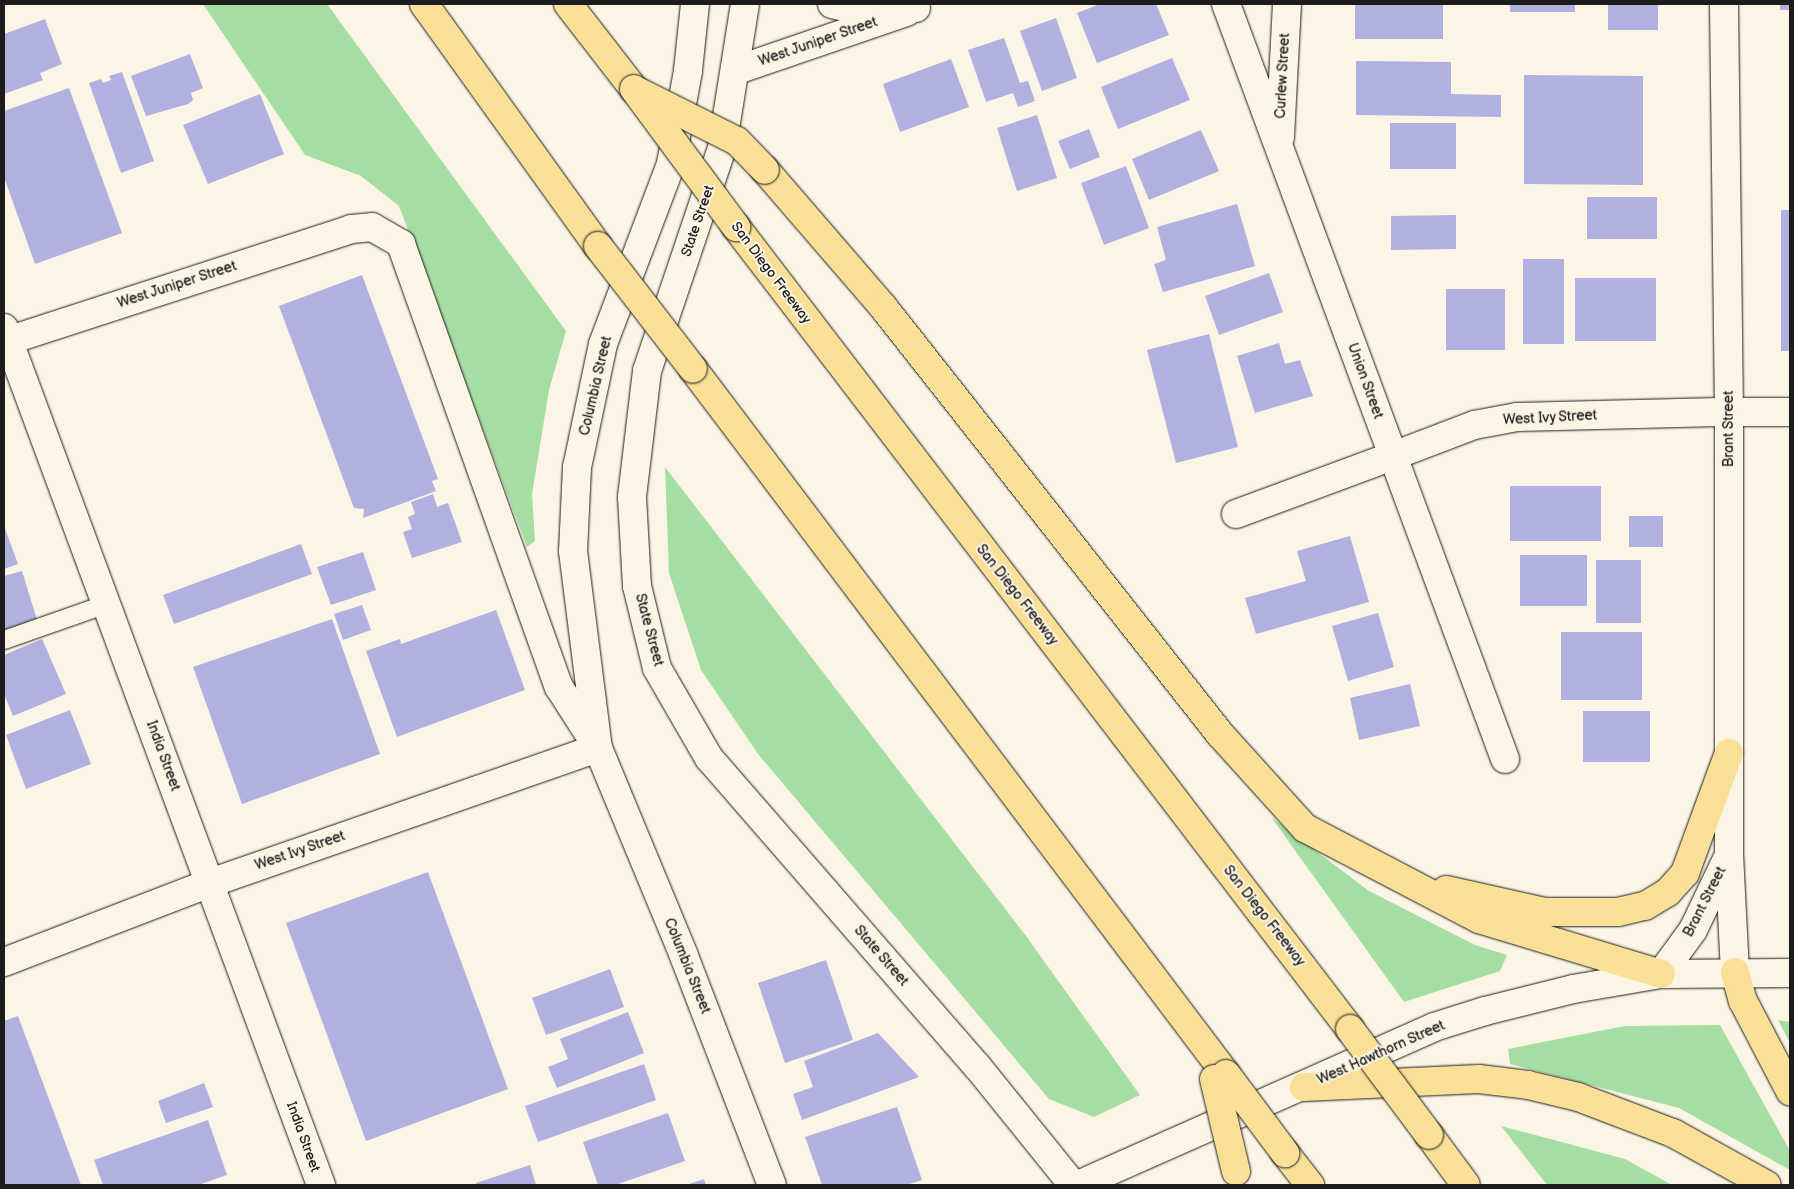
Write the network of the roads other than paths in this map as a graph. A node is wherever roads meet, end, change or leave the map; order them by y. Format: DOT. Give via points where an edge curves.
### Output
graph roads {
  1 [pos="424,4"];
  2 [pos="568,4"];
  3 [pos="695,4"];
  4 [pos="745,4"];
  5 [pos="832,4"];
  6 [pos="1226,4"];
  7 [pos="1287,4"];
  8 [pos="1724,4"];
  9 [pos="921,6"];
  10 [pos="737,70"];
  11 [pos="634,90"];
  12 [pos="1279,149"];
  13 [pos="350,229"];
  14 [pos="5,337"];
  15 [pos="1729,412"];
  16 [pos="1790,412"];
  17 [pos="1393,456"];
  18 [pos="1236,514"];
  19 [pos="106,604"];
  20 [pos="4,640"];
  21 [pos="598,748"];
  22 [pos="1729,753"];
  23 [pos="1505,759"];
  24 [pos="1729,854"];
  25 [pos="1413,882"];
  26 [pos="210,883"];
  27 [pos="4,962"];
  28 [pos="1736,972"];
  29 [pos="1790,973"];
  30 [pos="1661,974"];
  31 [pos="1220,1077"];
  32 [pos="1304,1087"];
  33 [pos="1790,1091"];
  34 [pos="1239,1178"];
  35 [pos="321,1185"];
  36 [pos="772,1185"];
  37 [pos="1072,1185"];
  38 [pos="1078,1185"];
  39 [pos="1310,1185"];
  40 [pos="1466,1185"];
  41 [pos="1767,1185"];
  1 -- 31 [label="highway, bridge" via="598,246 1210,1051"];
  2 -- 11 [label="highway, San Diego Freeway"];
  3 -- 21 [label="street, Columbia Street" via="688,70 671,164 604,344 578,468 573,551"];
  4 -- 10 [label="street, State Street"];
  5 -- 9 [label="street" via="859,10"];
  6 -- 12 [label="street, Union Street"];
  7 -- 12 [label="street, Curlew Street"];
  8 -- 15 [label="street, Brant Street"];
  9 -- 10 [label="street, West Juniper Street"];
  10 -- 37 [label="street, State Street" via="722,148 647,371 632,497 637,586 657,668 709,758 977,1066"];
  11 -- 25 [label="highway, bridge" via="737,141 765,170 884,308 1220,734 1305,828"];
  11 -- 40 [label="highway, San Diego Freeway, bridge" via="1350,1028"];
  12 -- 17 [label="street, Union Street"];
  13 -- 14 [label="street, West Juniper Street"];
  13 -- 21 [label="street, Columbia Street" via="372,227 401,244 559,687"];
  14 -- 19 [label="street, India Street"];
  15 -- 16 [label="street, West Ivy Street"];
  15 -- 17 [label="street, West Ivy Street" via="1517,417 1474,425"];
  15 -- 22 [label="street, Brant Street"];
  17 -- 18 [label="street, West Ivy Street"];
  17 -- 23 [label="street, Union Street"];
  19 -- 20 [label="lane"];
  19 -- 26 [label="street, India Street"];
  21 -- 26 [label="street, West Ivy Street"];
  21 -- 36 [label="street, Columbia Street" via="684,956"];
  22 -- 24 [label="street, Brant Street"];
  22 -- 25 [label="highway" via="1684,873 1668,892 1645,906 1610,913 1545,912"];
  24 -- 28 [label="street, Brant Street"];
  24 -- 30 [label="street, Brant Street" via="1692,930"];
  25 -- 30 [label="highway" via="1479,919"];
  26 -- 27 [label="street, West Ivy Street"];
  26 -- 35 [label="street, India Street"];
  28 -- 29 [label="street, West Hawthorn Street"];
  28 -- 30 [label="street, West Hawthorn Street"];
  28 -- 33 [label="highway" via="1743,1001"];
  30 -- 32 [label="street, West Hawthorn Street" via="1573,989 1434,1027"];
  31 -- 34 [label="highway, bridge"];
  31 -- 39 [label="highway, bridge"];
  32 -- 38 [label="street, West Hawthorn Street"];
  32 -- 41 [label="highway" via="1479,1079 1528,1085 1578,1097 1673,1133"];
}
